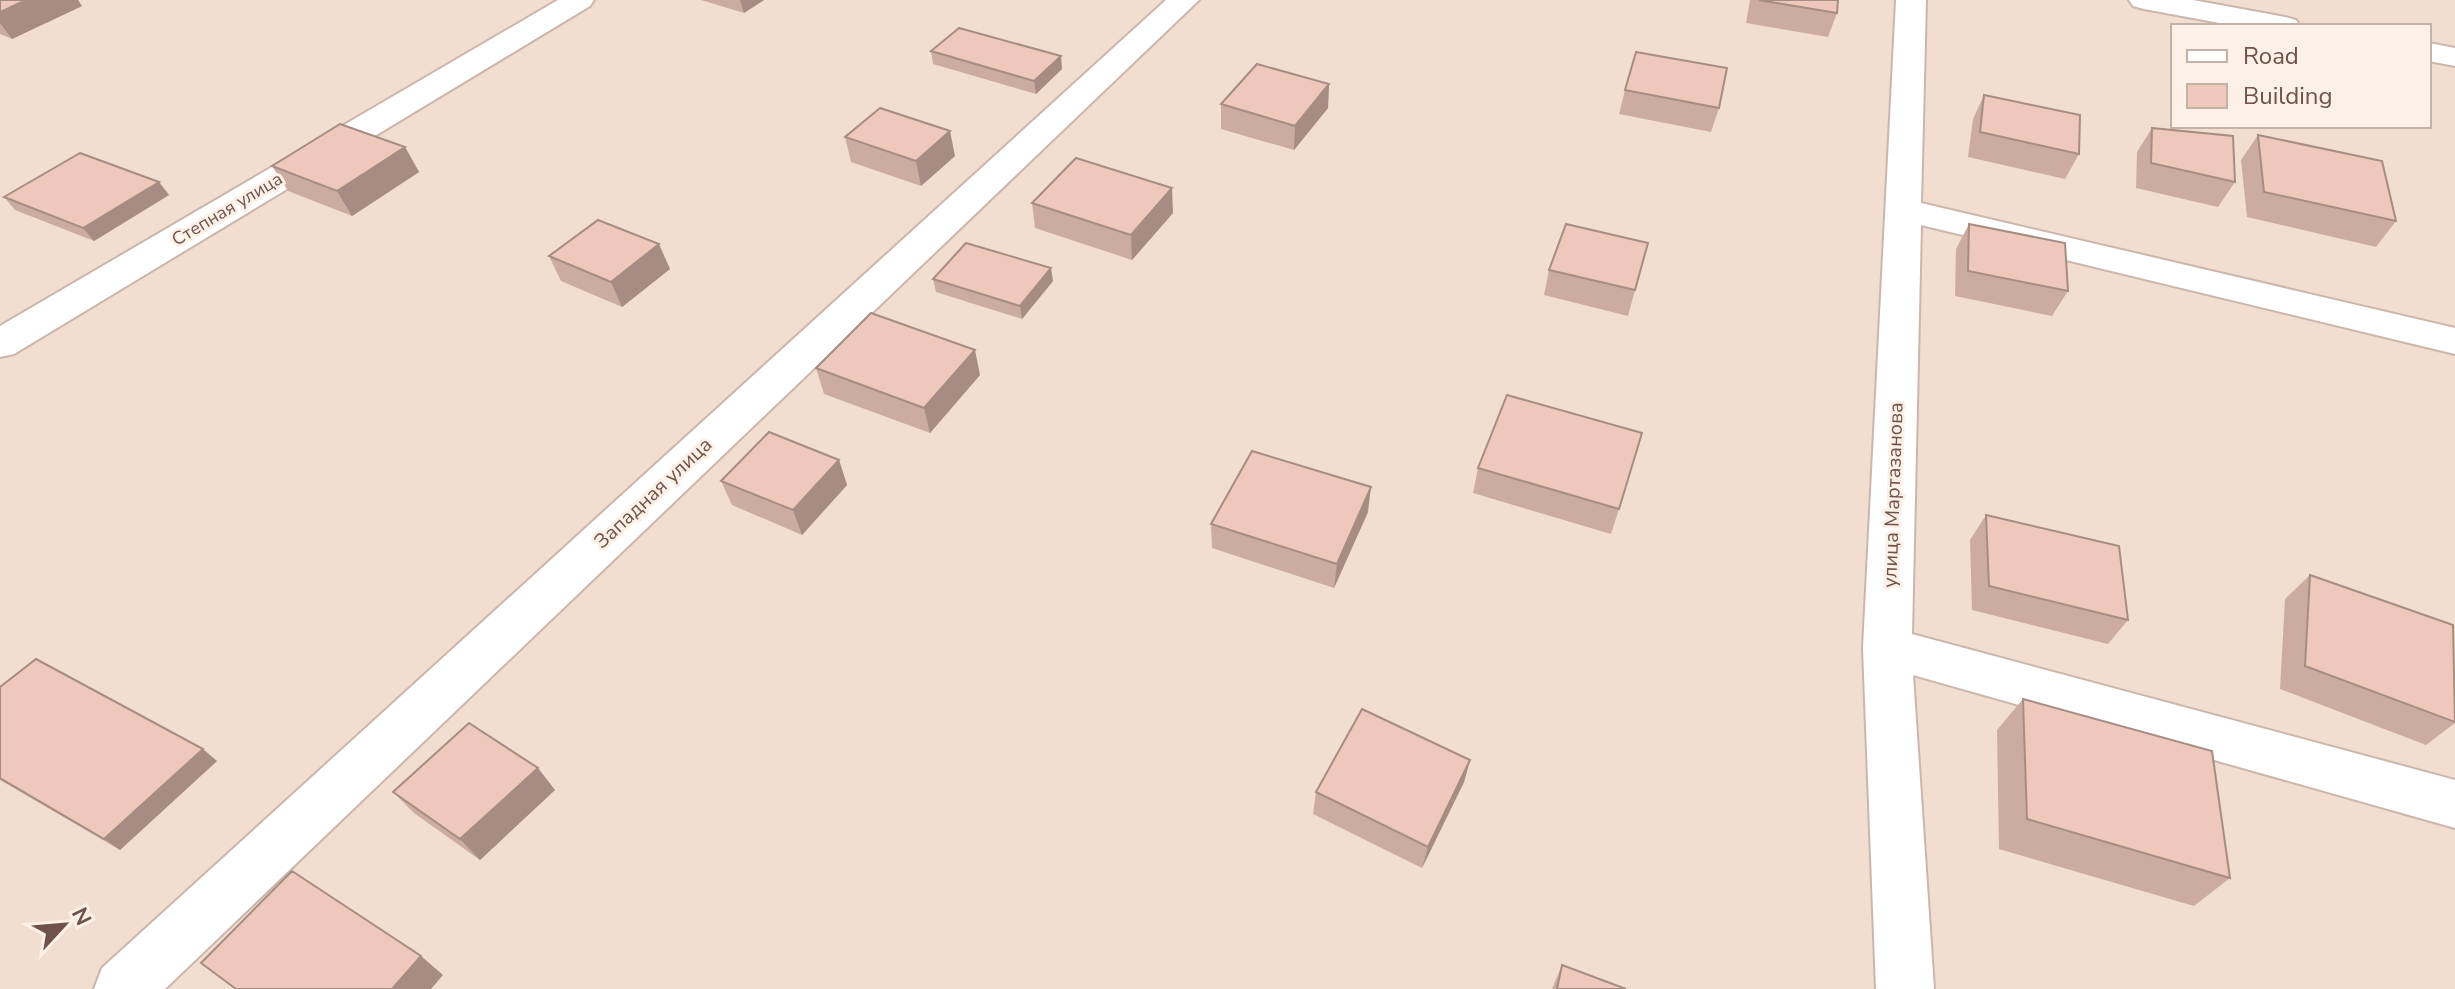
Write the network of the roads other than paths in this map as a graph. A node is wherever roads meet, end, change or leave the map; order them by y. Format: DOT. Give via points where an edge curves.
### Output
graph roads {
  1 [pos="579,0"];
  2 [pos="1184,0"];
  3 [pos="1911,0"];
  4 [pos="2144,0"];
  5 [pos="2274,24"];
  6 [pos="2431,52"];
  7 [pos="2455,57"];
  8 [pos="1903,210"];
  9 [pos="2455,341"];
  10 [pos="0,344"];
  11 [pos="1887,648"];
  12 [pos="2455,804"];
  13 [pos="123,989"];
  14 [pos="1905,989"];
  1 -- 10 [label="street, Степная улица"];
  2 -- 13 [label="street, Западная улица"];
  3 -- 8 [label="street, улица Мартазанова"];
  4 -- 5 [label="street"];
  6 -- 7 [label="street"];
  8 -- 9 [label="street"];
  8 -- 11 [label="street, улица Мартазанова"];
  11 -- 12 [label="street"];
  11 -- 14 [label="street, улица Мартазанова"];
}
